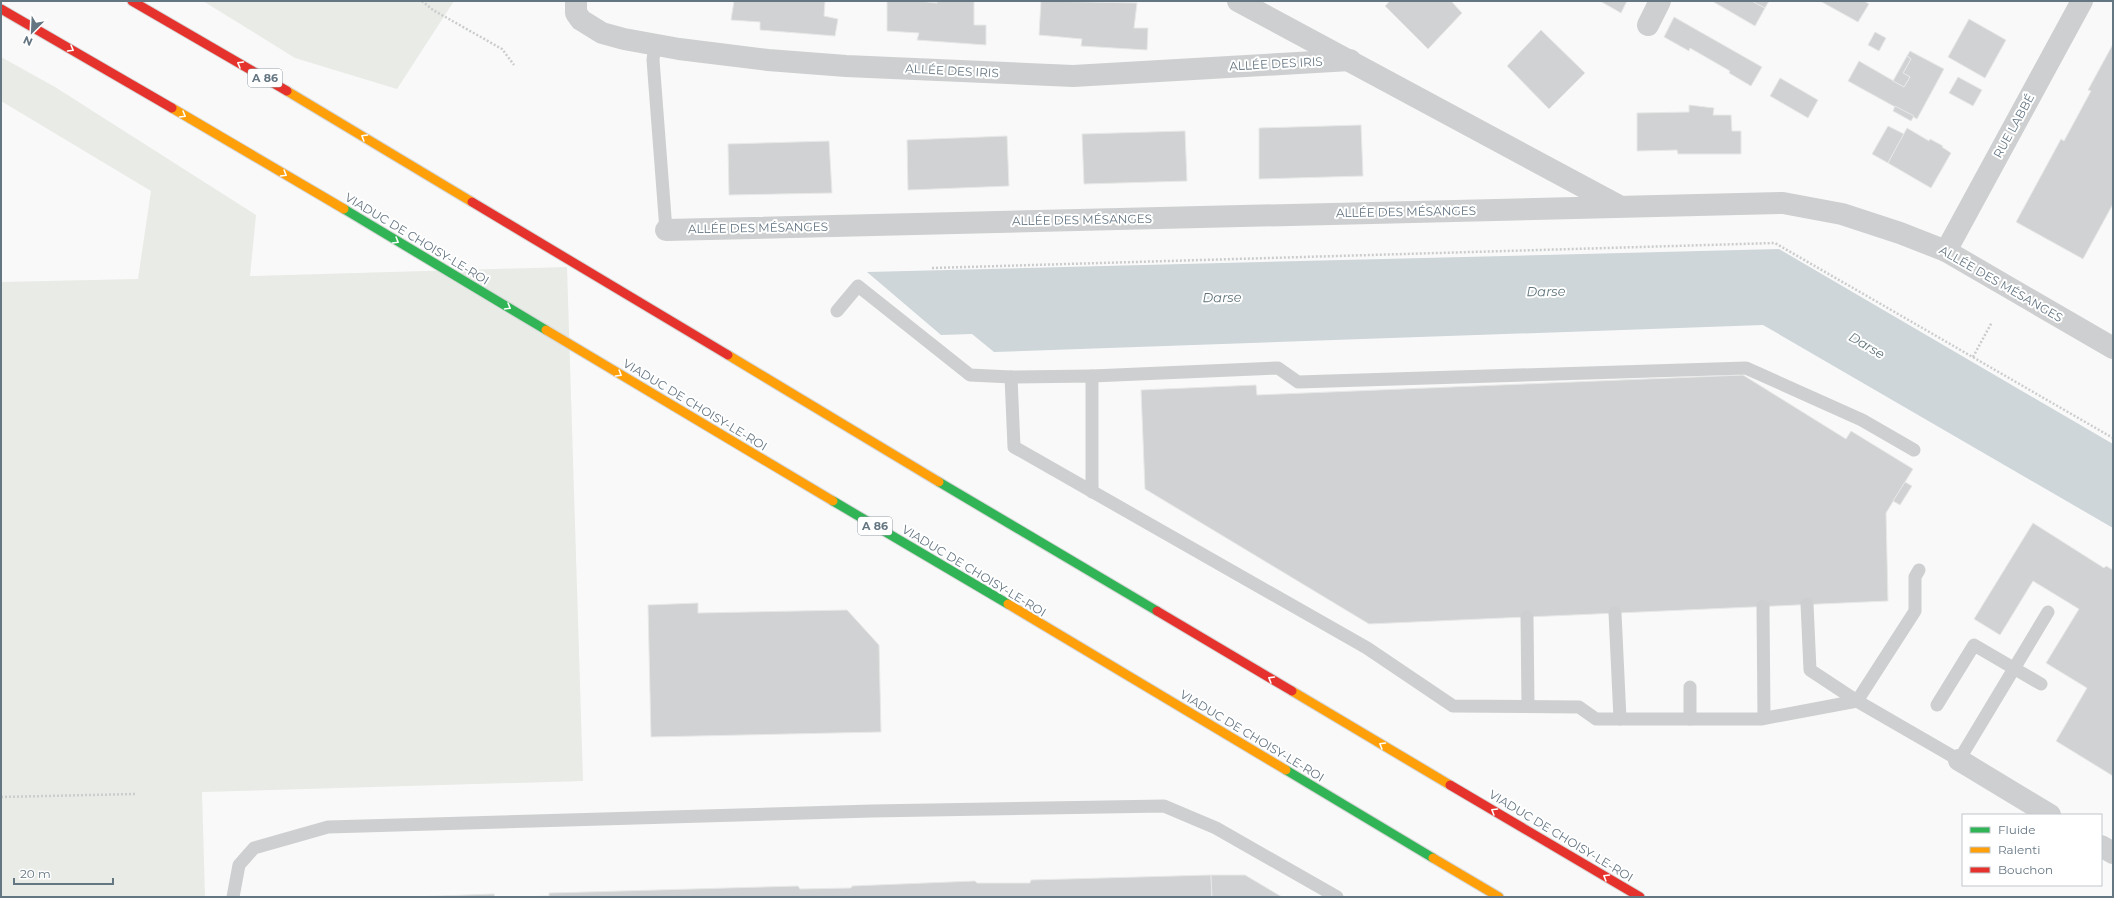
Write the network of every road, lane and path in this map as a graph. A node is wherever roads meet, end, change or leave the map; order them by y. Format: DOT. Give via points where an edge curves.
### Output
graph roads {
  1 [pos="132,1"];
  2 [pos="422,1"];
  3 [pos="576,1"];
  4 [pos="1238,1"];
  5 [pos="1660,1"];
  6 [pos="2082,1"];
  7 [pos="1,8"];
  8 [pos="1648,24"];
  9 [pos="655,45"];
  10 [pos="1350,60"];
  11 [pos="514,65"];
  12 [pos="1620,206"];
  13 [pos="666,230"];
  14 [pos="1946,251"];
  15 [pos="932,268"];
  16 [pos="837,312"];
  17 [pos="1992,322"];
  18 [pos="2113,348"];
  19 [pos="1973,357"];
  20 [pos="1092,376"];
  21 [pos="1010,377"];
  22 [pos="2113,438"];
  23 [pos="1914,450"];
  24 [pos="1092,492"];
  25 [pos="1919,570"];
  26 [pos="1807,604"];
  27 [pos="1763,606"];
  28 [pos="2048,612"];
  29 [pos="1615,613"];
  30 [pos="1527,617"];
  31 [pos="2014,668"];
  32 [pos="2041,684"];
  33 [pos="1690,687"];
  34 [pos="1857,701"];
  35 [pos="1937,705"];
  36 [pos="1528,706"];
  37 [pos="1764,718"];
  38 [pos="1620,719"];
  39 [pos="1690,719"];
  40 [pos="1959,760"];
  41 [pos="135,794"];
  42 [pos="1,797"];
  43 [pos="2048,814"];
  44 [pos="2102,847"];
  45 [pos="2113,853"];
  46 [pos="233,897"];
  47 [pos="1337,897"];
  48 [pos="1499,897"];
  49 [pos="1640,897"];
  49 -- 1 [label="highway, VIADUC DE CHOISY-LE-ROI / A 86, one-way"];
  2 -- 11 [label="path" via="433,10 502,49"];
  3 -- 9 [label="street, ALLÉE DES IRIS" via="576,13 588,26 609,35"];
  4 -- 10 [label="street, ALLÉE DES IRIS"];
  5 -- 8 [label="street"];
  6 -- 14 [label="street, RUE LABBÉ"];
  7 -- 48 [label="highway, VIADUC DE CHOISY-LE-ROI / A 86, one-way" via="251,154"];
  9 -- 10 [label="street, ALLÉE DES IRIS" via="784,61 1074,76"];
  9 -- 13 [label="lane" via="653,60"];
  10 -- 12 [label="street, ALLÉE DES IRIS"];
  12 -- 13 [label="street, ALLÉE DES MÉSANGES"];
  12 -- 14 [label="street, ALLÉE DES MÉSANGES" via="1783,203 1842,214"];
  14 -- 18 [label="street, ALLÉE DES MÉSANGES"];
  15 -- 19 [label="path" via="1776,243"];
  16 -- 21 [label="lane" via="858,286 970,375"];
  17 -- 19 [label="path"];
  19 -- 22 [label="path"];
  20 -- 21 [label="lane"];
  20 -- 23 [label="lane" via="1278,368 1298,382 1746,368 1862,420"];
  20 -- 24 [label="lane"];
  21 -- 24 [label="lane" via="1014,447"];
  24 -- 36 [label="lane" via="1367,648 1453,706"];
  25 -- 34 [label="lane" via="1915,577 1915,611"];
  26 -- 34 [label="lane" via="1810,670"];
  27 -- 37 [label="lane"];
  28 -- 31 [label="lane"];
  29 -- 38 [label="lane"];
  30 -- 36 [label="lane"];
  31 -- 32 [label="lane"];
  31 -- 35 [label="lane" via="1974,645"];
  31 -- 40 [label="lane"];
  33 -- 39 [label="lane"];
  34 -- 37 [label="lane"];
  34 -- 40 [label="lane"];
  36 -- 38 [label="lane" via="1579,707 1596,719"];
  37 -- 39 [label="lane"];
  38 -- 39 [label="lane"];
  40 -- 43 [label="street"];
  41 -- 42 [label="path"];
  44 -- 45 [label="street"];
  46 -- 47 [label="lane" via="238,865 254,848 328,827 872,811 1164,806 1216,828"];
}
